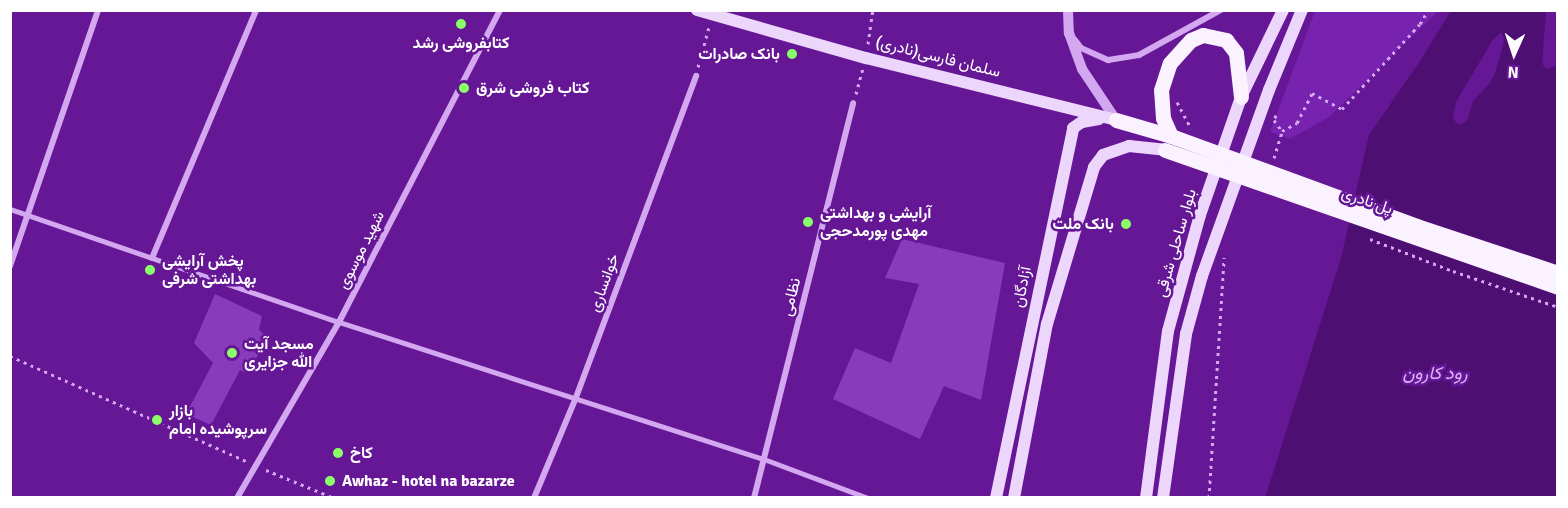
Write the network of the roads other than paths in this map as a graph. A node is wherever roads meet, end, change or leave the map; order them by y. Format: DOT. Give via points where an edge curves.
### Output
graph roads {
  1 [pos="98,10"];
  2 [pos="256,10"];
  3 [pos="500,10"];
  4 [pos="697,10"];
  5 [pos="1068,10"];
  6 [pos="1221,10"];
  7 [pos="1283,10"];
  8 [pos="1302,10"];
  9 [pos="1069,33"];
  10 [pos="696,76"];
  11 [pos="1241,97"];
  12 [pos="854,103"];
  13 [pos="1116,120"];
  14 [pos="1171,136"];
  15 [pos="1165,150"];
  16 [pos="10,209"];
  17 [pos="28,216"];
  18 [pos="152,258"];
  19 [pos="10,266"];
  20 [pos="1557,273"];
  21 [pos="1557,287"];
  22 [pos="339,322"];
  23 [pos="575,400"];
  24 [pos="764,459"];
  25 [pos="237,498"];
  26 [pos="534,498"];
  27 [pos="754,498"];
  28 [pos="868,498"];
  29 [pos="996,498"];
  30 [pos="1014,498"];
  31 [pos="1146,498"];
  32 [pos="1163,498"];
  1 -- 17 [label="street"];
  2 -- 18 [label="street"];
  3 -- 22 [label="street, شهید موسوی"];
  4 -- 13 [label="main road, سلمان فارسی(نادری)" via="866,58"];
  5 -- 9 [label="street"];
  6 -- 9 [label="street" via="1139,55 1108,60 1081,48"];
  7 -- 11 [label="main road, بلوار ساحلی شرقی"];
  8 -- 32 [label="main road, بلوار ساحلی شرقی" via="1202,276 1186,334"];
  9 -- 13 [label="street" via="1090,85"];
  10 -- 23 [label="street, خوانساری"];
  11 -- 14 [label="main road" via="1236,53 1226,40 1203,35 1191,40 1170,63 1161,90 1163,118"];
  11 -- 31 [label="main road, بلوار ساحلی شرقی" via="1200,215 1168,331"];
  12 -- 24 [label="street, نظامی"];
  13 -- 14 [label="main road, سلمان فارسی(نادری)"];
  13 -- 29 [label="main road, آزادگان" via="1092,119 1073,128"];
  14 -- 20 [label="main road, پل نادری, bridge"];
  15 -- 21 [label="main road, پل نادری, bridge"];
  15 -- 30 [label="main road, آزادگان" via="1129,146 1103,155 1094,167 1047,324"];
  16 -- 17 [label="lane"];
  17 -- 18 [label="lane"];
  17 -- 19 [label="street"];
  18 -- 22 [label="lane"];
  22 -- 23 [label="lane"];
  22 -- 25 [label="street, شهید موسوی"];
  23 -- 24 [label="lane"];
  23 -- 26 [label="street, خوانساری"];
  24 -- 27 [label="street, نظامی"];
  24 -- 28 [label="lane"];
}
